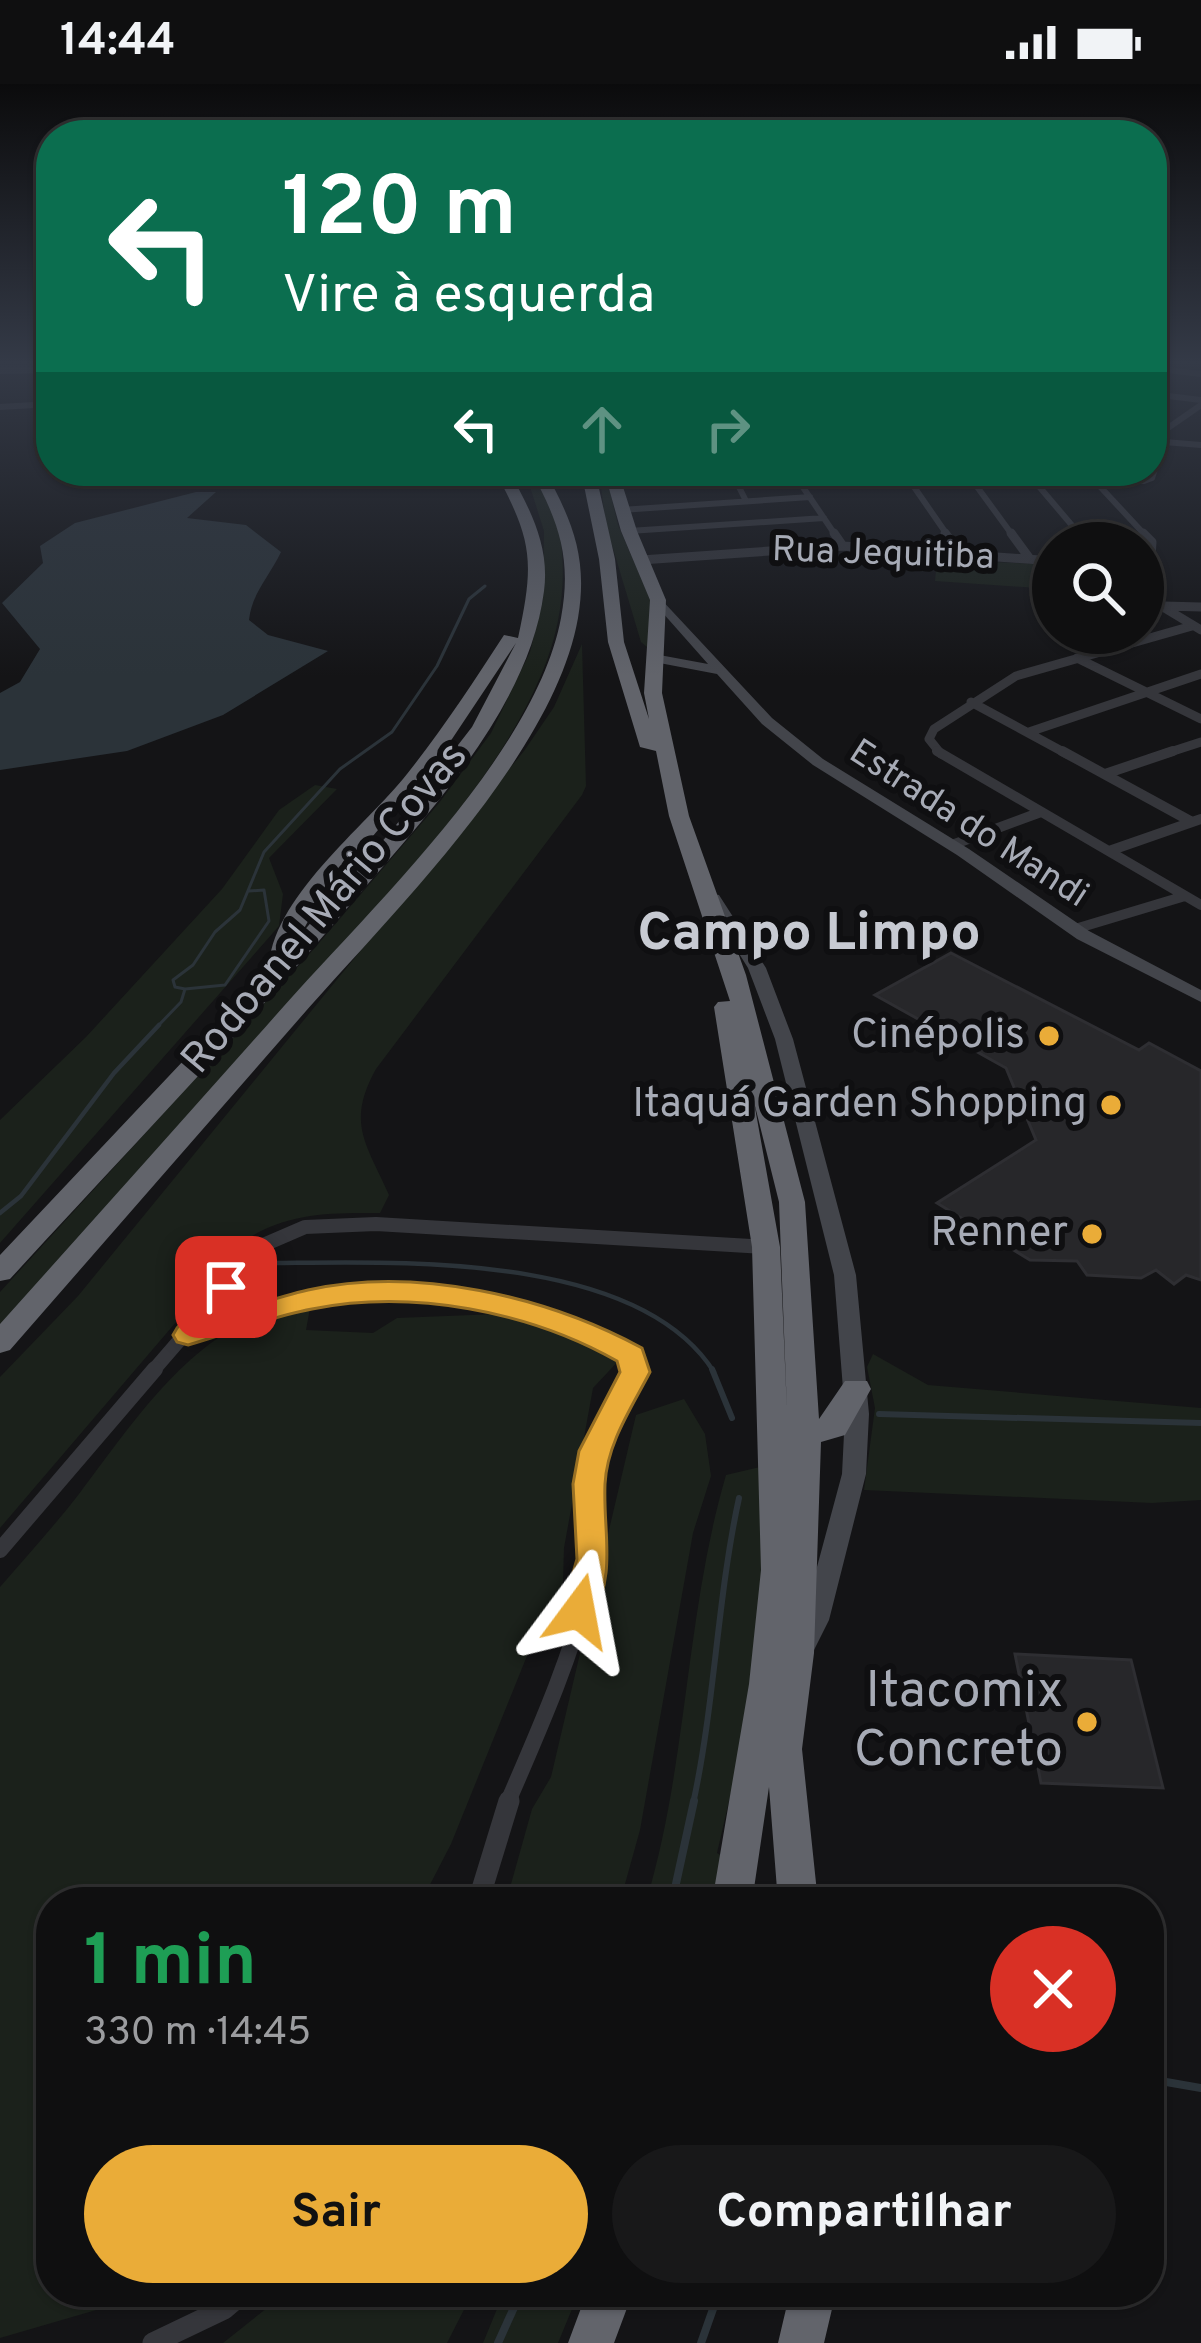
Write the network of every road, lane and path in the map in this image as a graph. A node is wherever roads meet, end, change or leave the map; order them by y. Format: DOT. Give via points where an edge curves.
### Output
graph roads {
  1 [pos="510,486"];
  2 [pos="548,486"];
  3 [pos="591,486"];
  4 [pos="615,486"];
  5 [pos="738,486"];
  6 [pos="802,486"];
  7 [pos="912,486"];
  8 [pos="977,486"];
  9 [pos="1039,486"];
  10 [pos="1100,486"];
  11 [pos="810,497"];
  12 [pos="746,501"];
  13 [pos="621,510"];
  14 [pos="824,518"];
  15 [pos="1069,522"];
  16 [pos="1133,522"];
  17 [pos="758,525"];
  18 [pos="696,529"];
  19 [pos="628,531"];
  20 [pos="843,546"];
  21 [pos="772,550"];
  22 [pos="709,554"];
  23 [pos="961,555"];
  24 [pos="608,559"];
  25 [pos="1030,559"];
  26 [pos="641,560"];
  27 [pos="658,600"];
  28 [pos="1164,606"];
  29 [pos="1201,607"];
  30 [pos="1164,609"];
  31 [pos="1197,628"];
  32 [pos="701,649"];
  33 [pos="1077,658"];
  34 [pos="662,664"];
  35 [pos="724,673"];
  36 [pos="1201,674"];
  37 [pos="1147,692"];
  38 [pos="971,702"];
  39 [pos="1201,719"];
  40 [pos="1029,732"];
  41 [pos="1201,742"];
  42 [pos="1105,774"];
  43 [pos="1041,812"];
  44 [pos="1196,820"];
  45 [pos="952,845"];
  46 [pos="1109,851"];
  47 [pos="697,870"];
  48 [pos="1186,896"];
  49 [pos="1201,905"];
  50 [pos="1076,929"];
  51 [pos="1201,997"];
  52 [pos="766,1246"];
  53 [pos="0,1272"];
  54 [pos="188,1335"];
  55 [pos="0,1343"];
  56 [pos="856,1390"];
  57 [pos="774,1392"];
  58 [pos="805,1430"];
  59 [pos="0,1550"];
  60 [pos="797,1653"];
  61 [pos="482,1887"];
  62 [pos="734,1887"];
  63 [pos="797,1887"];
  64 [pos="226,2307"];
  65 [pos="604,2307"];
  66 [pos="809,2307"];
  67 [pos="152,2343"];
  68 [pos="591,2343"];
  69 [pos="801,2343"];
  1 -- 53 [label="highway, Rodoanel Mário Covas" via="532,527 537,587 525,641 481,728 278,974"];
  2 -- 55 [label="highway, Rodoanel Mário Covas" via="568,531 572,596 552,676 499,766 435,850"];
  3 -- 24 [label="highway"];
  4 -- 13 [label="highway"];
  5 -- 12 [label="street"];
  6 -- 11 [label="street"];
  7 -- 23 [label="street"];
  8 -- 25 [label="street"];
  9 -- 15 [label="street"];
  10 -- 16 [label="street"];
  11 -- 12 [label="street"];
  11 -- 14 [label="street"];
  12 -- 13 [label="street"];
  13 -- 19 [label="highway"];
  14 -- 17 [label="street"];
  14 -- 20 [label="street"];
  17 -- 18 [label="street"];
  17 -- 21 [label="street"];
  18 -- 19 [label="street"];
  18 -- 22 [label="street"];
  19 -- 26 [label="highway"];
  20 -- 21 [label="street, Rua Jequitiba"];
  20 -- 23 [label="street, Rua Jequitiba"];
  21 -- 22 [label="street, Rua Jequitiba"];
  22 -- 26 [label="street, Rua Jequitiba"];
  23 -- 25 [label="street, Rua Jequitiba"];
  24 -- 34 [label="highway" via="635,648"];
  24 -- 52 [label="highway" via="616,642 682,873 721,975"];
  26 -- 27 [label="highway"];
  27 -- 32 [label="main road, Estrada do Mandi"];
  27 -- 34 [label="highway"];
  28 -- 29 [label="street"];
  30 -- 31 [label="street"];
  31 -- 33 [label="street"];
  32 -- 34 [label="main road"];
  32 -- 35 [label="main road, Estrada do Mandi"];
  33 -- 37 [label="street"];
  33 -- 38 [label="street" via="1016,676"];
  34 -- 35 [label="main road"];
  34 -- 47 [label="highway" via="653,693"];
  35 -- 45 [label="main road, Estrada do Mandi" via="800,749"];
  36 -- 37 [label="street"];
  37 -- 39 [label="street"];
  37 -- 40 [label="street"];
  38 -- 40 [label="street"];
  38 -- 43 [label="street" via="929,735 938,752"];
  40 -- 42 [label="street"];
  41 -- 42 [label="street"];
  42 -- 44 [label="street"];
  43 -- 45 [label="street"];
  43 -- 46 [label="street"];
  44 -- 46 [label="street"];
  45 -- 50 [label="main road, Estrada do Mandi"];
  46 -- 48 [label="street"];
  47 -- 56 [label="main road" via="757,968 799,1083 845,1275"];
  47 -- 58 [label="highway" via="735,975 792,1202"];
  48 -- 49 [label="street"];
  48 -- 50 [label="street"];
  50 -- 51 [label="main road, Estrada do Mandi"];
  52 -- 54 [label="street" via="376,1224 305,1228 261,1246"];
  52 -- 57 [label="highway"];
  54 -- 59 [label="street"];
  54 -- 61 [label="street" via="312,1299 395,1291 495,1304 605,1341 635,1362 595,1451 589,1584"];
  56 -- 58 [label="highway" via="834,1426"];
  56 -- 60 [label="main road" via="850,1496 816,1620"];
  57 -- 58 [label="highway" via="789,1421"];
  57 -- 62 [label="highway" via="778,1570"];
  58 -- 60 [label="highway"];
  60 -- 63 [label="highway" via="784,1749"];
  64 -- 67 [label="street"];
  65 -- 68 [label="highway"];
  66 -- 69 [label="highway"];
}
